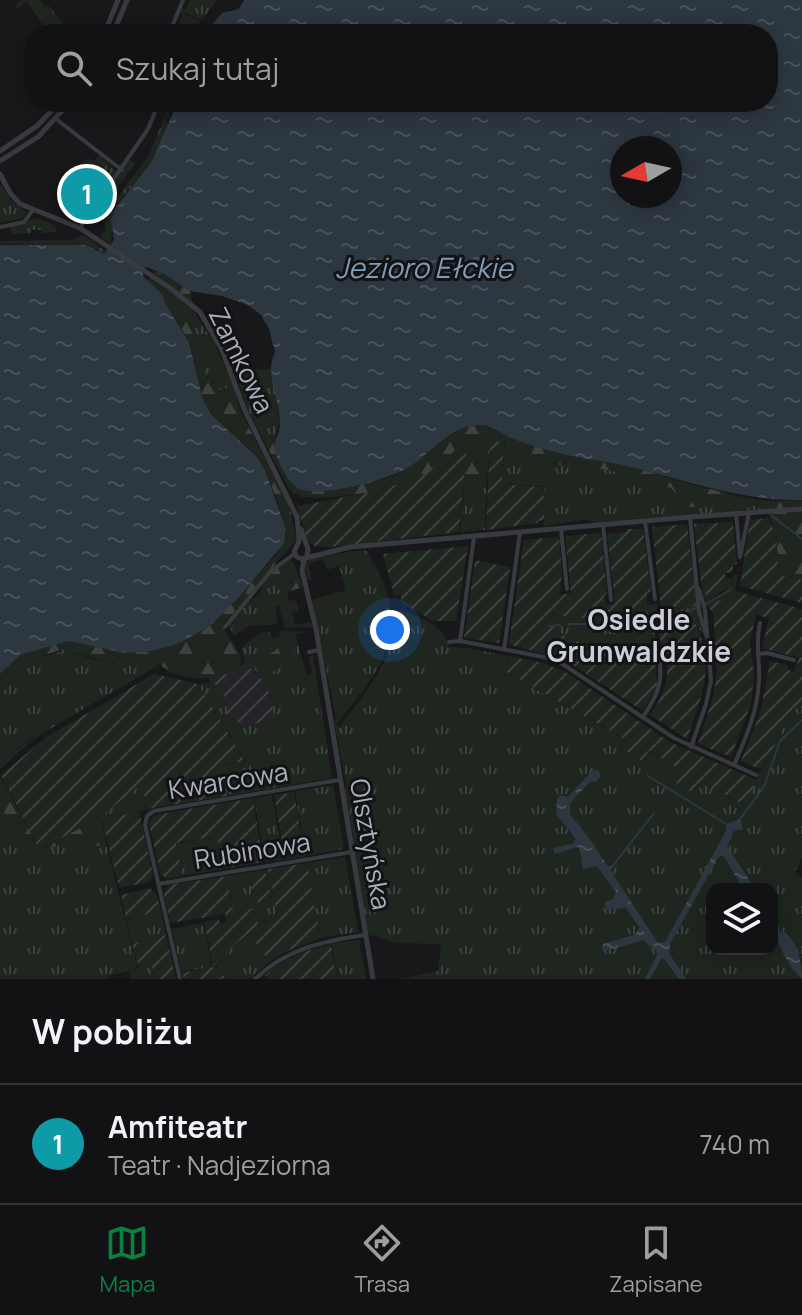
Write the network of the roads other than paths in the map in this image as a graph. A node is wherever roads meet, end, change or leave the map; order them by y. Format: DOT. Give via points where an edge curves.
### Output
graph roads {
  1 [pos="118,0"];
  2 [pos="127,0"];
  3 [pos="183,0"];
  4 [pos="108,24"];
  5 [pos="117,24"];
  6 [pos="173,24"];
  7 [pos="50,112"];
  8 [pos="62,112"];
  9 [pos="155,112"];
  10 [pos="56,119"];
  11 [pos="0,151"];
  12 [pos="0,161"];
  13 [pos="122,170"];
  14 [pos="0,174"];
  15 [pos="33,210"];
  16 [pos="0,227"];
  17 [pos="80,228"];
  18 [pos="802,509"];
  19 [pos="736,513"];
  20 [pos="749,513"];
  21 [pos="297,516"];
  22 [pos="690,517"];
  23 [pos="645,521"];
  24 [pos="603,525"];
  25 [pos="561,529"];
  26 [pos="520,532"];
  27 [pos="474,536"];
  28 [pos="297,546"];
  29 [pos="307,548"];
  30 [pos="332,551"];
  31 [pos="296,556"];
  32 [pos="305,558"];
  33 [pos="567,589"];
  34 [pos="307,590"];
  35 [pos="655,599"];
  36 [pos="611,600"];
  37 [pos="760,623"];
  38 [pos="225,627"];
  39 [pos="460,641"];
  40 [pos="449,642"];
  41 [pos="655,646"];
  42 [pos="319,650"];
  43 [pos="504,650"];
  44 [pos="309,652"];
  45 [pos="758,654"];
  46 [pos="794,660"];
  47 [pos="643,717"];
  48 [pos="691,747"];
  49 [pos="734,765"];
  50 [pos="756,775"];
  51 [pos="339,780"];
  52 [pos="352,852"];
  53 [pos="158,884"];
  54 [pos="366,935"];
  55 [pos="180,979"];
  56 [pos="255,979"];
  57 [pos="373,979"];
  1 -- 4 [label="street"];
  2 -- 5 [label="street"];
  3 -- 6 [label="street"];
  7 -- 11 [label="street"];
  8 -- 10 [label="street"];
  9 -- 13 [label="street"];
  10 -- 12 [label="street"];
  10 -- 13 [label="street"];
  13 -- 17 [label="street"];
  14 -- 15 [label="street, Zamkowa" via="14,199"];
  15 -- 16 [label="street" via="24,222"];
  15 -- 17 [label="street, Zamkowa"];
  17 -- 21 [label="street, Zamkowa" via="188,301 206,321"];
  18 -- 20 [label="street"];
  19 -- 20 [label="street"];
  19 -- 20 [label="street" via="740,557"];
  19 -- 22 [label="street"];
  21 -- 28 [label="street, Zamkowa"];
  21 -- 29 [label="street, Zamkowa"];
  22 -- 23 [label="street"];
  22 -- 48 [label="street" via="711,681"];
  23 -- 24 [label="street"];
  23 -- 35 [label="street"];
  24 -- 25 [label="street"];
  24 -- 36 [label="street"];
  25 -- 26 [label="street"];
  25 -- 33 [label="street"];
  26 -- 27 [label="street"];
  26 -- 43 [label="street"];
  27 -- 30 [label="street"];
  27 -- 39 [label="street"];
  28 -- 29 [label="street"];
  28 -- 31 [label="street"];
  29 -- 30 [label="street"];
  29 -- 32 [label="street"];
  30 -- 32 [label="street"];
  31 -- 32 [label="street"];
  31 -- 34 [label="street"];
  31 -- 38 [label="street" via="271,571"];
  32 -- 34 [label="street"];
  34 -- 42 [label="street"];
  37 -- 45 [label="street"];
  39 -- 40 [label="street"];
  39 -- 43 [label="street"];
  41 -- 47 [label="street" via="662,681"];
  42 -- 44 [label="street"];
  42 -- 51 [label="street, Olsztyńska"];
  43 -- 47 [label="street" via="564,665"];
  45 -- 46 [label="street"];
  45 -- 49 [label="street" via="757,704"];
  47 -- 48 [label="street"];
  48 -- 49 [label="street"];
  49 -- 50 [label="street"];
  51 -- 52 [label="street, Olsztyńska"];
  51 -- 53 [label="street, Kwarcowa" via="154,811 145,825"];
  52 -- 53 [label="street, Rubinowa"];
  52 -- 54 [label="street, Olsztyńska"];
  53 -- 55 [label="street, Kwarcowa"];
  54 -- 56 [label="street" via="293,952"];
  54 -- 57 [label="street, Olsztyńska"];
}
